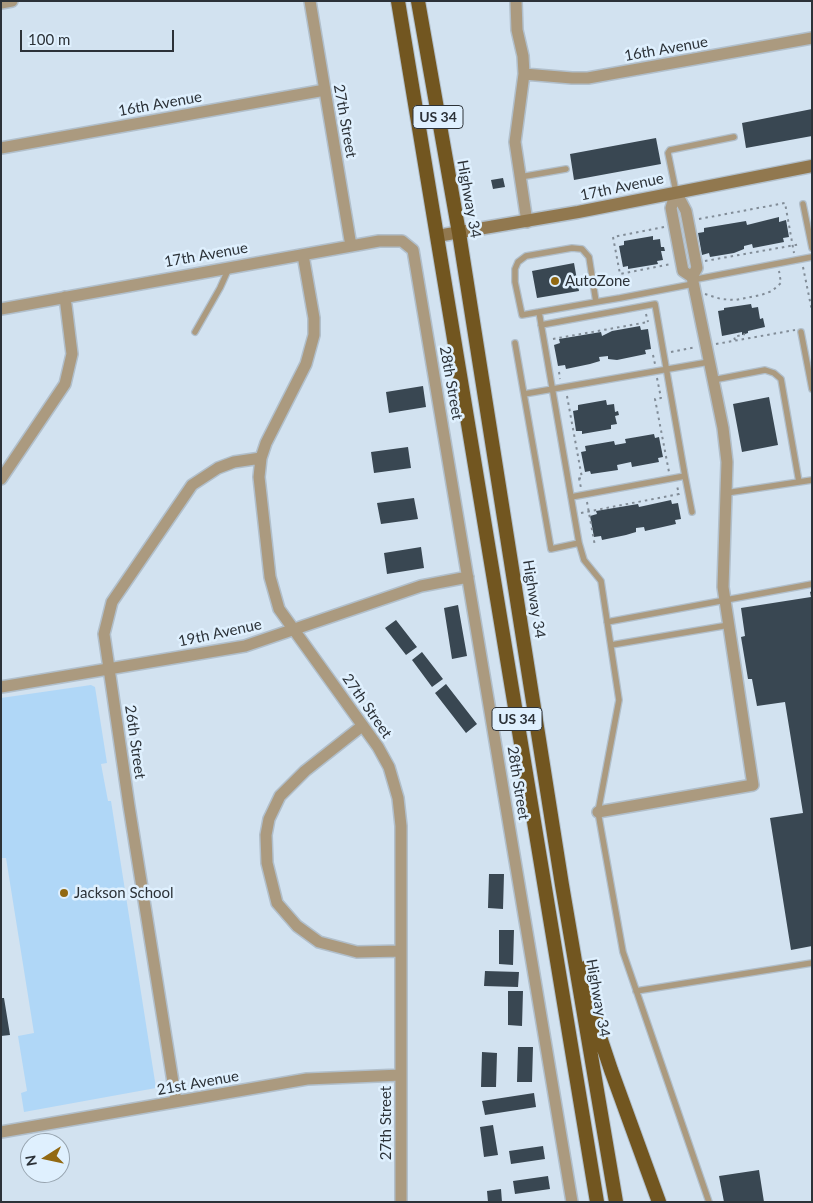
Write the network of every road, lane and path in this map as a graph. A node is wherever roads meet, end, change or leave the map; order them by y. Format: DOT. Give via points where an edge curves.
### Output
graph roads {
  1 [pos="12,1"];
  2 [pos="310,1"];
  3 [pos="398,1"];
  4 [pos="418,1"];
  5 [pos="516,1"];
  6 [pos="1,3"];
  7 [pos="812,38"];
  8 [pos="524,74"];
  9 [pos="325,90"];
  10 [pos="734,137"];
  11 [pos="1,148"];
  12 [pos="812,166"];
  13 [pos="566,169"];
  14 [pos="520,177"];
  15 [pos="676,192"];
  16 [pos="803,204"];
  17 [pos="692,221"];
  18 [pos="527,222"];
  19 [pos="666,227"];
  20 [pos="458,233"];
  21 [pos="437,236"];
  22 [pos="801,244"];
  23 [pos="792,245"];
  24 [pos="351,246"];
  25 [pos="812,248"];
  26 [pos="413,250"];
  27 [pos="794,254"];
  28 [pos="303,255"];
  29 [pos="812,257"];
  30 [pos="700,262"];
  31 [pos="673,264"];
  32 [pos="228,268"];
  33 [pos="796,268"];
  34 [pos="779,271"];
  35 [pos="692,280"];
  36 [pos="705,294"];
  37 [pos="65,297"];
  38 [pos="596,302"];
  39 [pos="1,309"];
  40 [pos="539,312"];
  41 [pos="812,312"];
  42 [pos="648,322"];
  43 [pos="541,325"];
  44 [pos="802,330"];
  45 [pos="195,332"];
  46 [pos="745,334"];
  47 [pos="553,339"];
  48 [pos="735,341"];
  49 [pos="515,343"];
  50 [pos="714,345"];
  51 [pos="696,347"];
  52 [pos="670,352"];
  53 [pos="653,355"];
  54 [pos="709,362"];
  55 [pos="655,364"];
  56 [pos="666,370"];
  57 [pos="559,372"];
  58 [pos="657,378"];
  59 [pos="713,380"];
  60 [pos="561,381"];
  61 [pos="811,385"];
  62 [pos="552,390"];
  63 [pos="524,394"];
  64 [pos="567,396"];
  65 [pos="261,458"];
  66 [pos="669,472"];
  67 [pos="685,476"];
  68 [pos="579,478"];
  69 [pos="1,479"];
  70 [pos="575,479"];
  71 [pos="812,480"];
  72 [pos="799,482"];
  73 [pos="677,486"];
  74 [pos="581,489"];
  75 [pos="726,493"];
  76 [pos="571,497"];
  77 [pos="587,502"];
  78 [pos="589,512"];
  79 [pos="692,512"];
  80 [pos="581,513"];
  81 [pos="579,543"];
  82 [pos="595,546"];
  83 [pos="468,577"];
  84 [pos="812,584"];
  85 [pos="725,601"];
  86 [pos="607,622"];
  87 [pos="729,625"];
  88 [pos="292,630"];
  89 [pos="611,645"];
  90 [pos="109,669"];
  91 [pos="1,687"];
  92 [pos="362,726"];
  93 [pos="598,812"];
  94 [pos="562,885"];
  95 [pos="401,951"];
  96 [pos="812,963"];
  97 [pos="636,990"];
  98 [pos="401,1075"];
  99 [pos="176,1102"];
  100 [pos="1,1132"];
  101 [pos="402,1202"];
  102 [pos="572,1202"];
  103 [pos="597,1202"];
  104 [pos="616,1202"];
  105 [pos="659,1202"];
  106 [pos="709,1202"];
  1 -- 6 [label="street"];
  2 -- 9 [label="street, 27th Street"];
  3 -- 21 [label="highway, US 34"];
  4 -- 20 [label="highway, Highway 34 / US 34"];
  5 -- 8 [label="street"];
  7 -- 8 [label="street, 16th Avenue" via="588,78"];
  8 -- 14 [label="street" via="515,142"];
  9 -- 11 [label="street, 16th Avenue"];
  9 -- 24 [label="street, 27th Street"];
  10 -- 15 [label="lane" via="670,150"];
  12 -- 15 [label="main road, 17th Avenue"];
  13 -- 14 [label="lane"];
  14 -- 18 [label="street"];
  15 -- 18 [label="main road, 17th Avenue"];
  15 -- 35 [label="street" via="671,208 683,271"];
  16 -- 25 [label="lane"];
  17 -- 23 [label="path" via="784,203"];
  18 -- 20 [label="main road, 17th Avenue"];
  19 -- 31 [label="path" via="613,237 620,274"];
  20 -- 21 [label="main road, 17th Avenue"];
  20 -- 94 [label="highway, Highway 34 / US 34"];
  21 -- 103 [label="highway, US 34"];
  22 -- 23 [label="path"];
  23 -- 27 [label="path"];
  23 -- 30 [label="path"];
  24 -- 26 [label="street, 17th Avenue" via="395,240"];
  24 -- 28 [label="street, 17th Avenue"];
  26 -- 83 [label="street, 28th Street"];
  28 -- 32 [label="street, 17th Avenue"];
  28 -- 65 [label="street, 27th Street" via="314,318 310,352"];
  29 -- 35 [label="lane"];
  32 -- 37 [label="street, 17th Avenue"];
  32 -- 45 [label="lane"];
  33 -- 41 [label="path" via="803,267"];
  34 -- 36 [label="path" via="781,283 761,295 735,300"];
  35 -- 38 [label="lane"];
  35 -- 54 [label="street"];
  37 -- 39 [label="street, 17th Avenue"];
  37 -- 69 [label="street" via="72,354 65,384"];
  38 -- 40 [label="lane"];
  38 -- 40 [label="lane" via="589,257 582,249 526,256 515,269 522,315"];
  40 -- 43 [label="lane"];
  42 -- 47 [label="path"];
  43 -- 56 [label="lane" via="655,304"];
  43 -- 62 [label="lane"];
  44 -- 48 [label="path"];
  44 -- 61 [label="lane"];
  46 -- 48 [label="path" via="734,337"];
  48 -- 50 [label="path"];
  49 -- 63 [label="lane"];
  51 -- 52 [label="path"];
  53 -- 55 [label="path"];
  54 -- 56 [label="lane"];
  54 -- 59 [label="street"];
  56 -- 62 [label="lane"];
  56 -- 67 [label="lane"];
  57 -- 60 [label="path"];
  58 -- 66 [label="path" via="661,398 655,399"];
  59 -- 72 [label="lane" via="765,370 781,379"];
  59 -- 75 [label="street" via="727,462"];
  62 -- 63 [label="lane"];
  62 -- 76 [label="lane"];
  63 -- 81 [label="lane" via="551,549"];
  64 -- 68 [label="path" via="582,478"];
  65 -- 88 [label="street, 27th Street" via="259,477 271,584 279,609"];
  65 -- 90 [label="street, 26th Street" via="234,462 210,472 192,484 183,496 112,602 104,634"];
  67 -- 76 [label="lane"];
  67 -- 79 [label="lane"];
  68 -- 70 [label="path"];
  68 -- 74 [label="path"];
  71 -- 72 [label="lane"];
  72 -- 75 [label="lane"];
  73 -- 78 [label="path" via="679,494"];
  75 -- 85 [label="street"];
  76 -- 81 [label="lane"];
  77 -- 78 [label="path"];
  78 -- 80 [label="path"];
  78 -- 82 [label="path"];
  81 -- 86 [label="lane" via="584,560 601,581"];
  83 -- 88 [label="street, 19th Avenue" via="421,586"];
  83 -- 102 [label="street, 28th Street"];
  84 -- 85 [label="lane"];
  85 -- 86 [label="lane"];
  85 -- 87 [label="street"];
  86 -- 89 [label="lane"];
  87 -- 89 [label="lane"];
  87 -- 93 [label="street" via="753,785"];
  88 -- 90 [label="street, 19th Avenue" via="237,648"];
  88 -- 92 [label="street, 27th Street"];
  89 -- 93 [label="lane" via="619,700"];
  90 -- 91 [label="street, 19th Avenue"];
  90 -- 99 [label="street, 26th Street"];
  92 -- 95 [label="street, 27th Street" via="389,767 398,798"];
  92 -- 95 [label="street" via="305,771 280,796 266,835 267,863 278,903 297,926 319,942 357,952"];
  93 -- 97 [label="lane" via="623,952"];
  94 -- 104 [label="highway, Highway 34 / US 34"];
  94 -- 105 [label="highway" via="582,952 604,1047"];
  95 -- 98 [label="street, 27th Street"];
  96 -- 97 [label="lane"];
  97 -- 106 [label="lane"];
  98 -- 99 [label="street, 21st Avenue" via="307,1079"];
  98 -- 101 [label="street, 27th Street"];
  99 -- 100 [label="street, 21st Avenue"];
}
